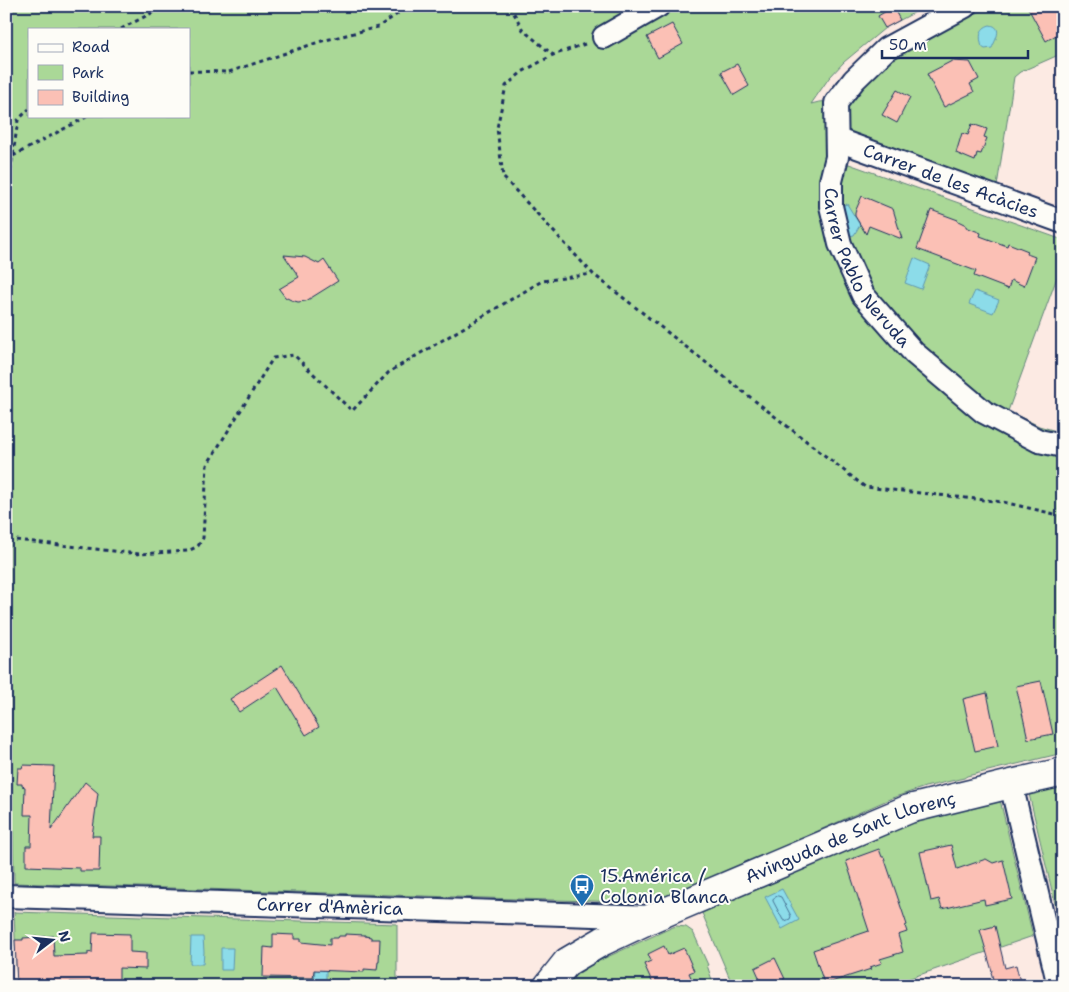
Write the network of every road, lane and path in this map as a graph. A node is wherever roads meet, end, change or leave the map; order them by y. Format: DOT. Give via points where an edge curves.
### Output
graph roads {
  1 [pos="165,6"];
  2 [pos="409,6"];
  3 [pos="510,6"];
  4 [pos="658,6"];
  5 [pos="966,6"];
  6 [pos="123,28"];
  7 [pos="604,37"];
  8 [pos="553,55"];
  9 [pos="190,71"];
  10 [pos="28,110"];
  11 [pos="84,118"];
  12 [pos="838,140"];
  13 [pos="13,156"];
  14 [pos="6,177"];
  15 [pos="1063,222"];
  16 [pos="592,274"];
  17 [pos="1063,446"];
  18 [pos="1063,516"];
  19 [pos="16,540"];
  20 [pos="1063,772"];
  21 [pos="1011,784"];
  22 [pos="6,896"];
  23 [pos="654,917"];
  24 [pos="548,986"];
  25 [pos="1059,986"];
  1 -- 6 [label="path"];
  2 -- 9 [label="path" via="378,27 322,41 229,72"];
  3 -- 8 [label="path" via="523,30"];
  4 -- 7 [label="street"];
  5 -- 12 [label="street, Carrer Pablo Neruda" via="886,49 854,80 836,103"];
  7 -- 8 [label="path"];
  8 -- 16 [label="path" via="522,72 506,86 498,128 503,177"];
  10 -- 13 [label="path" via="18,120"];
  11 -- 13 [label="path"];
  12 -- 15 [label="street, Carrer de les Acàcies"];
  12 -- 17 [label="street, Carrer Pablo Neruda" via="838,157 831,181 831,206 840,244 862,294 914,353 984,412 1039,441"];
  13 -- 14 [label="path"];
  16 -- 18 [label="path" via="865,487 1003,502"];
  16 -- 19 [label="path" via="542,281 389,372 352,412 294,355 273,358 207,465 204,538 188,551 138,554"];
  20 -- 21 [label="street, Avinguda de Sant Llorenç"];
  21 -- 23 [label="street, Avinguda de Sant Llorenç" via="909,809"];
  21 -- 25 [label="street"];
  22 -- 23 [label="street, Carrer d'Amèrica"];
  23 -- 24 [label="street, Avinguda de Sant Llorenç" via="567,962"];
}
